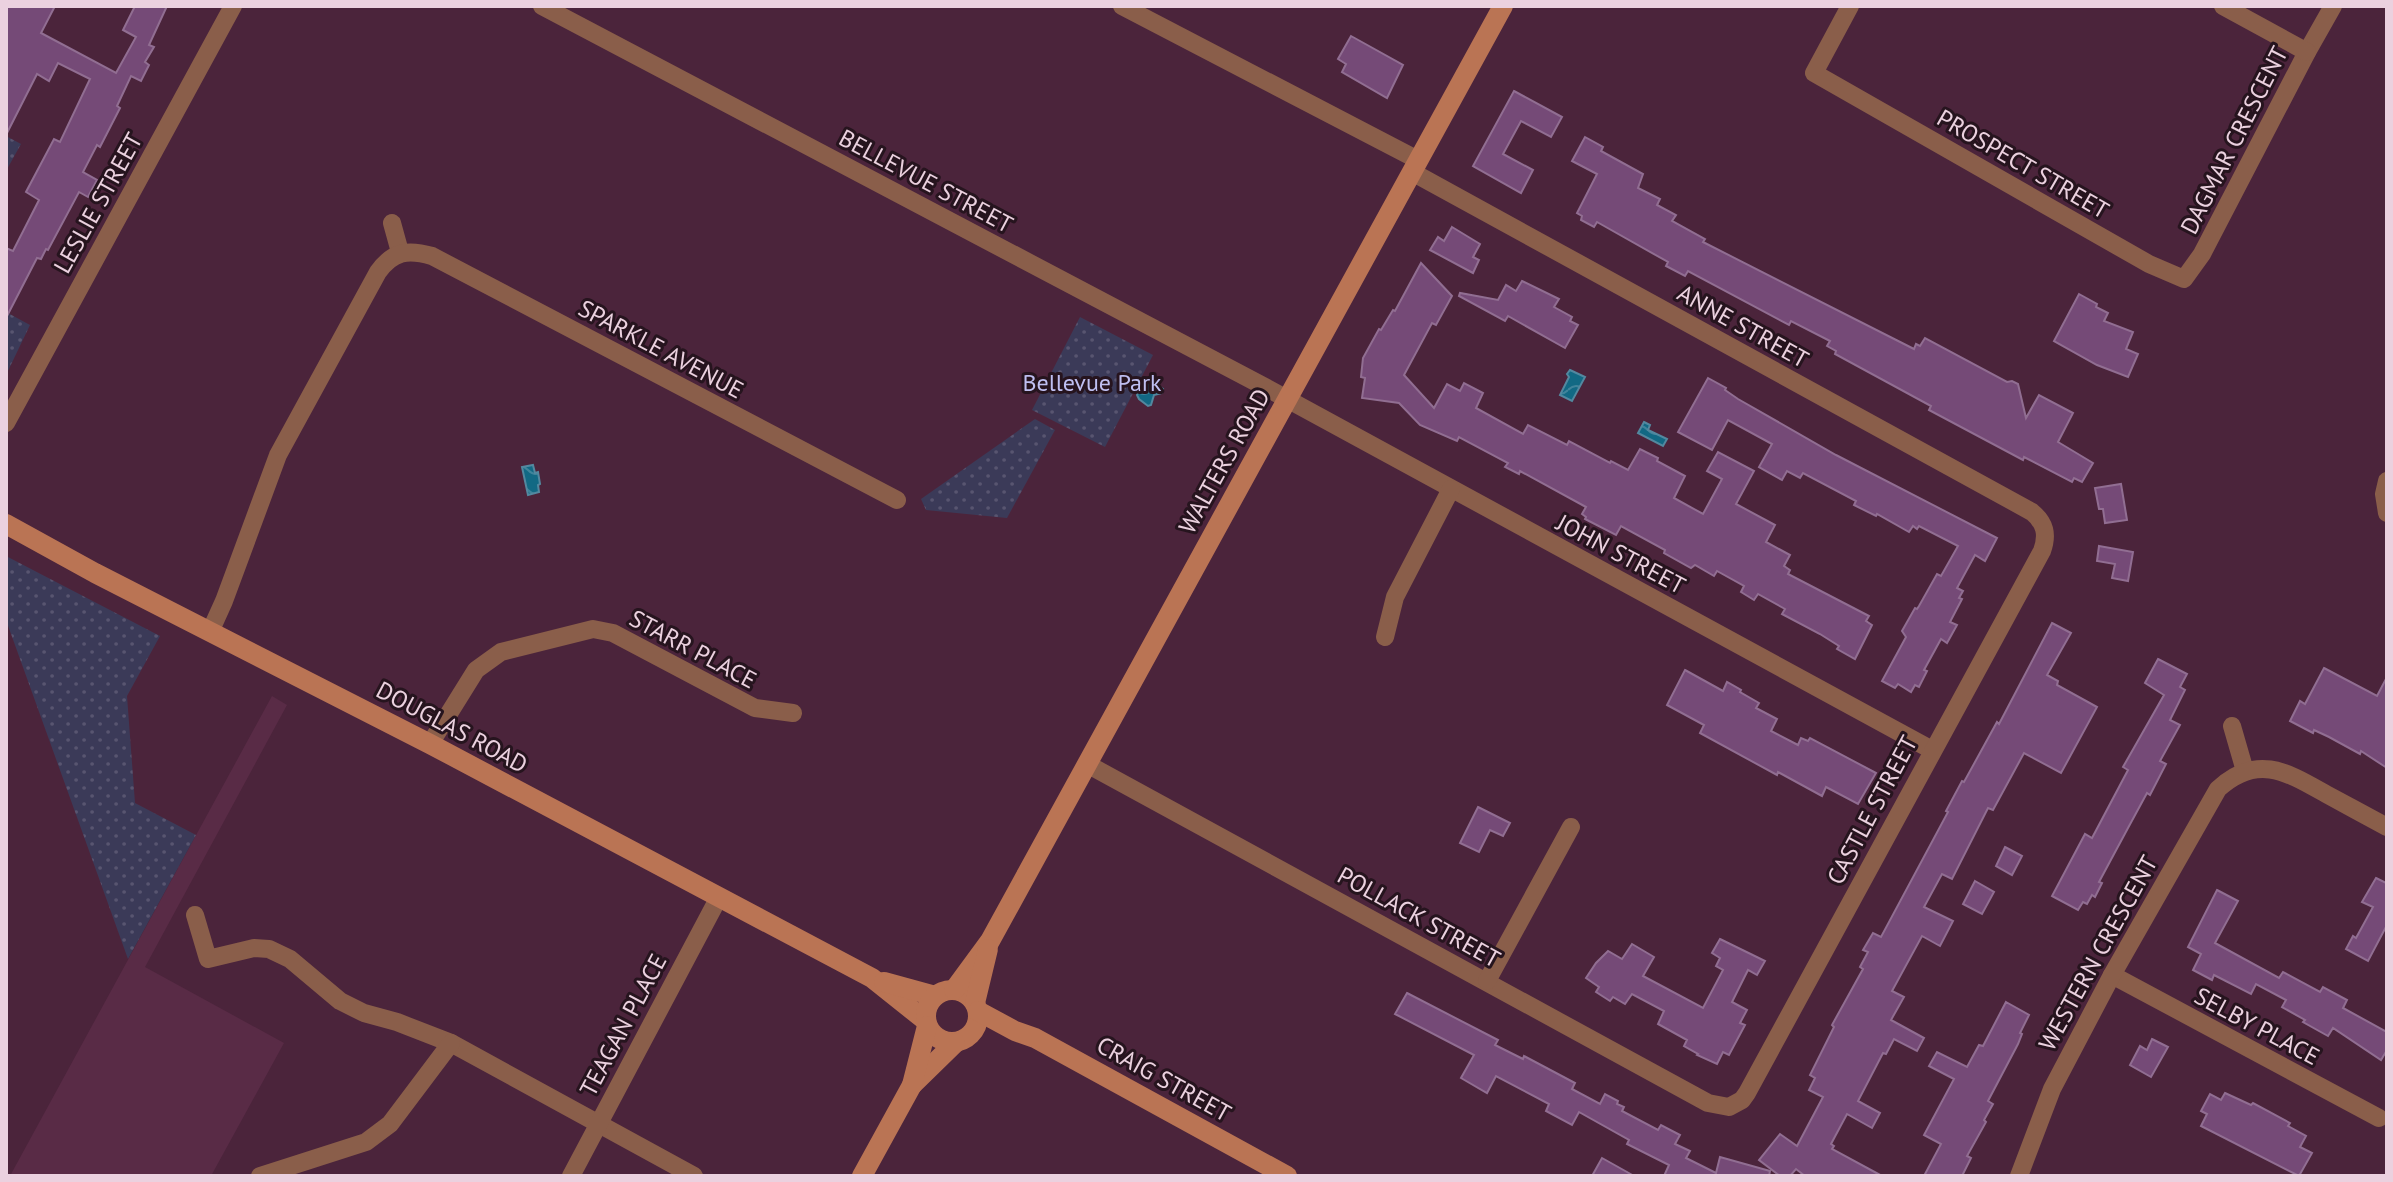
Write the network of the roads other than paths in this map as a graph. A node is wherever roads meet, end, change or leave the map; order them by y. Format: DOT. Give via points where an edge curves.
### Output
graph roads {
  1 [pos="233,6"];
  2 [pos="542,6"];
  3 [pos="1122,6"];
  4 [pos="1503,6"];
  5 [pos="1850,6"];
  6 [pos="2223,6"];
  7 [pos="2333,6"];
  8 [pos="2307,52"];
  9 [pos="1415,166"];
  10 [pos="392,223"];
  11 [pos="400,252"];
  12 [pos="2202,254"];
  13 [pos="1288,399"];
  14 [pos="6,423"];
  15 [pos="2387,481"];
  16 [pos="1451,489"];
  17 [pos="897,500"];
  18 [pos="2387,513"];
  19 [pos="6,524"];
  20 [pos="2045,529"];
  21 [pos="210,632"];
  22 [pos="1385,637"];
  23 [pos="793,713"];
  24 [pos="2232,726"];
  25 [pos="430,744"];
  26 [pos="1932,750"];
  27 [pos="1087,764"];
  28 [pos="2245,771"];
  29 [pos="1571,827"];
  30 [pos="2387,827"];
  31 [pos="719,897"];
  32 [pos="195,915"];
  33 [pos="990,941"];
  34 [pos="2112,975"];
  35 [pos="872,978"];
  36 [pos="1487,981"];
  37 [pos="944,993"];
  38 [pos="977,1007"];
  39 [pos="926,1024"];
  40 [pos="1015,1031"];
  41 [pos="962,1040"];
  42 [pos="451,1043"];
  43 [pos="912,1085"];
  44 [pos="1729,1107"];
  45 [pos="2379,1118"];
  46 [pos="598,1123"];
  47 [pos="287,1172"];
  48 [pos="260,1176"];
  49 [pos="571,1176"];
  50 [pos="694,1176"];
  51 [pos="862,1176"];
  52 [pos="1287,1176"];
  53 [pos="2019,1176"];
  1 -- 14 [label="street, LESLIE STREET"];
  2 -- 13 [label="street, BELLEVUE STREET"];
  3 -- 9 [label="street"];
  4 -- 9 [label="main road, WALTERS ROAD"];
  5 -- 12 [label="street, PROSPECT STREET" via="1814,73 2149,264 2184,279"];
  6 -- 8 [label="street"];
  7 -- 8 [label="street, DAGMAR CRESCENT"];
  8 -- 12 [label="street, DAGMAR CRESCENT"];
  9 -- 13 [label="main road, WALTERS ROAD"];
  9 -- 20 [label="street, ANNE STREET" via="2032,512"];
  10 -- 11 [label="street"];
  11 -- 17 [label="street, SPARKLE AVENUE" via="432,256"];
  11 -- 21 [label="street" via="378,272 278,455"];
  13 -- 16 [label="street, JOHN STREET"];
  13 -- 27 [label="main road, WALTERS ROAD"];
  15 -- 18 [label="street"];
  16 -- 22 [label="street" via="1395,597"];
  16 -- 26 [label="street, JOHN STREET"];
  19 -- 21 [label="main road, DOUGLAS ROAD"];
  20 -- 26 [label="street, CASTLE STREET" via="2042,551"];
  21 -- 25 [label="main road, DOUGLAS ROAD"];
  23 -- 25 [label="street, STARR PLACE" via="755,708 613,633 593,629 501,652 476,670"];
  24 -- 28 [label="street"];
  25 -- 31 [label="main road, DOUGLAS ROAD"];
  26 -- 44 [label="street, CASTLE STREET" via="1747,1093"];
  27 -- 33 [label="main road, WALTERS ROAD"];
  27 -- 36 [label="street, POLLACK STREET"];
  28 -- 30 [label="street" via="2282,771"];
  28 -- 34 [label="street, WESTERN CRESCENT" via="2227,780 2210,801"];
  29 -- 36 [label="street"];
  31 -- 35 [label="main road, DOUGLAS ROAD"];
  31 -- 46 [label="street, TEAGAN PLACE"];
  32 -- 42 [label="street" via="208,959 269,949 290,959 340,1001"];
  33 -- 37 [label="main road, WALTERS ROAD"];
  33 -- 38 [label="main road, WALTERS ROAD"];
  34 -- 45 [label="street, SELBY PLACE"];
  34 -- 53 [label="street, WESTERN CRESCENT" via="2052,1089"];
  35 -- 37 [label="main road, DOUGLAS ROAD"];
  35 -- 39 [label="main road, DOUGLAS ROAD"];
  36 -- 44 [label="street, POLLACK STREET" via="1708,1103"];
  37 -- 38 [label="main road" via="963,992"];
  37 -- 39 [label="main road" via="929,1003"];
  38 -- 40 [label="main road, CRAIG STREET"];
  38 -- 41 [label="main road" via="977,1025"];
  39 -- 41 [label="main road" via="939,1039"];
  39 -- 43 [label="main road"];
  40 -- 41 [label="main road, CRAIG STREET"];
  40 -- 52 [label="main road, CRAIG STREET"];
  41 -- 43 [label="main road"];
  42 -- 46 [label="street"];
  42 -- 47 [label="street" via="390,1124 366,1142"];
  43 -- 51 [label="main road"];
  46 -- 49 [label="street, TEAGAN PLACE"];
  46 -- 50 [label="street"];
  47 -- 48 [label="street"];
}
